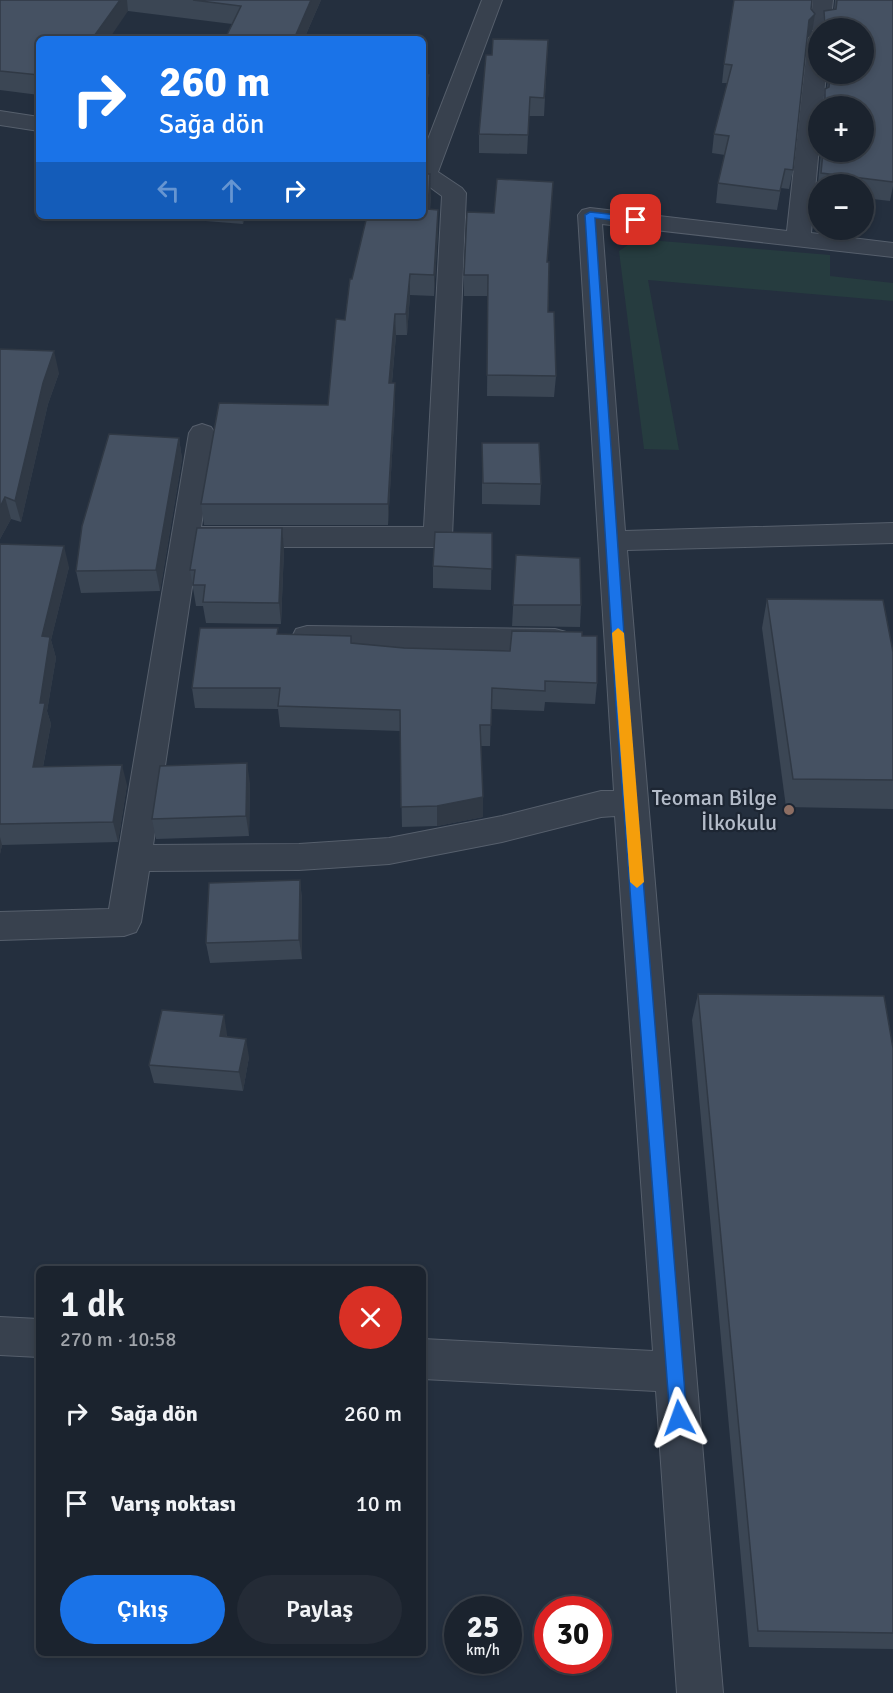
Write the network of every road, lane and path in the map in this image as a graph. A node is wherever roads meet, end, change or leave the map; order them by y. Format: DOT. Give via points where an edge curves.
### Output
graph roads {
  1 [pos="492,0"];
  2 [pos="823,0"];
  3 [pos="821,18"];
  4 [pos="814,84"];
  5 [pos="0,118"];
  6 [pos="36,124"];
  7 [pos="798,239"];
  8 [pos="893,249"];
  9 [pos="202,433"];
  10 [pos="893,533"];
  11 [pos="185,537"];
  12 [pos="612,541"];
  13 [pos="276,636"];
  14 [pos="599,640"];
  15 [pos="631,803"];
  16 [pos="134,858"];
  17 [pos="0,926"];
  18 [pos="0,1336"];
  19 [pos="36,1338"];
  20 [pos="426,1359"];
  21 [pos="675,1372"];
  22 [pos="700,1693"];
  1 -- 11 [label="street" via="426,174 454,193 438,537"];
  2 -- 3 [label="street"];
  4 -- 7 [label="street"];
  5 -- 6 [label="street"];
  7 -- 8 [label="street"];
  7 -- 12 [label="street" via="590,215"];
  9 -- 11 [label="street"];
  10 -- 12 [label="street"];
  11 -- 16 [label="street" via="182,635"];
  12 -- 14 [label="street"];
  13 -- 14 [label="street"];
  14 -- 15 [label="street"];
  15 -- 16 [label="street" via="601,804 502,829 389,850 299,857"];
  15 -- 21 [label="street"];
  16 -- 17 [label="street" via="124,922"];
  18 -- 19 [label="street"];
  20 -- 21 [label="street"];
  21 -- 22 [label="street"];
}
